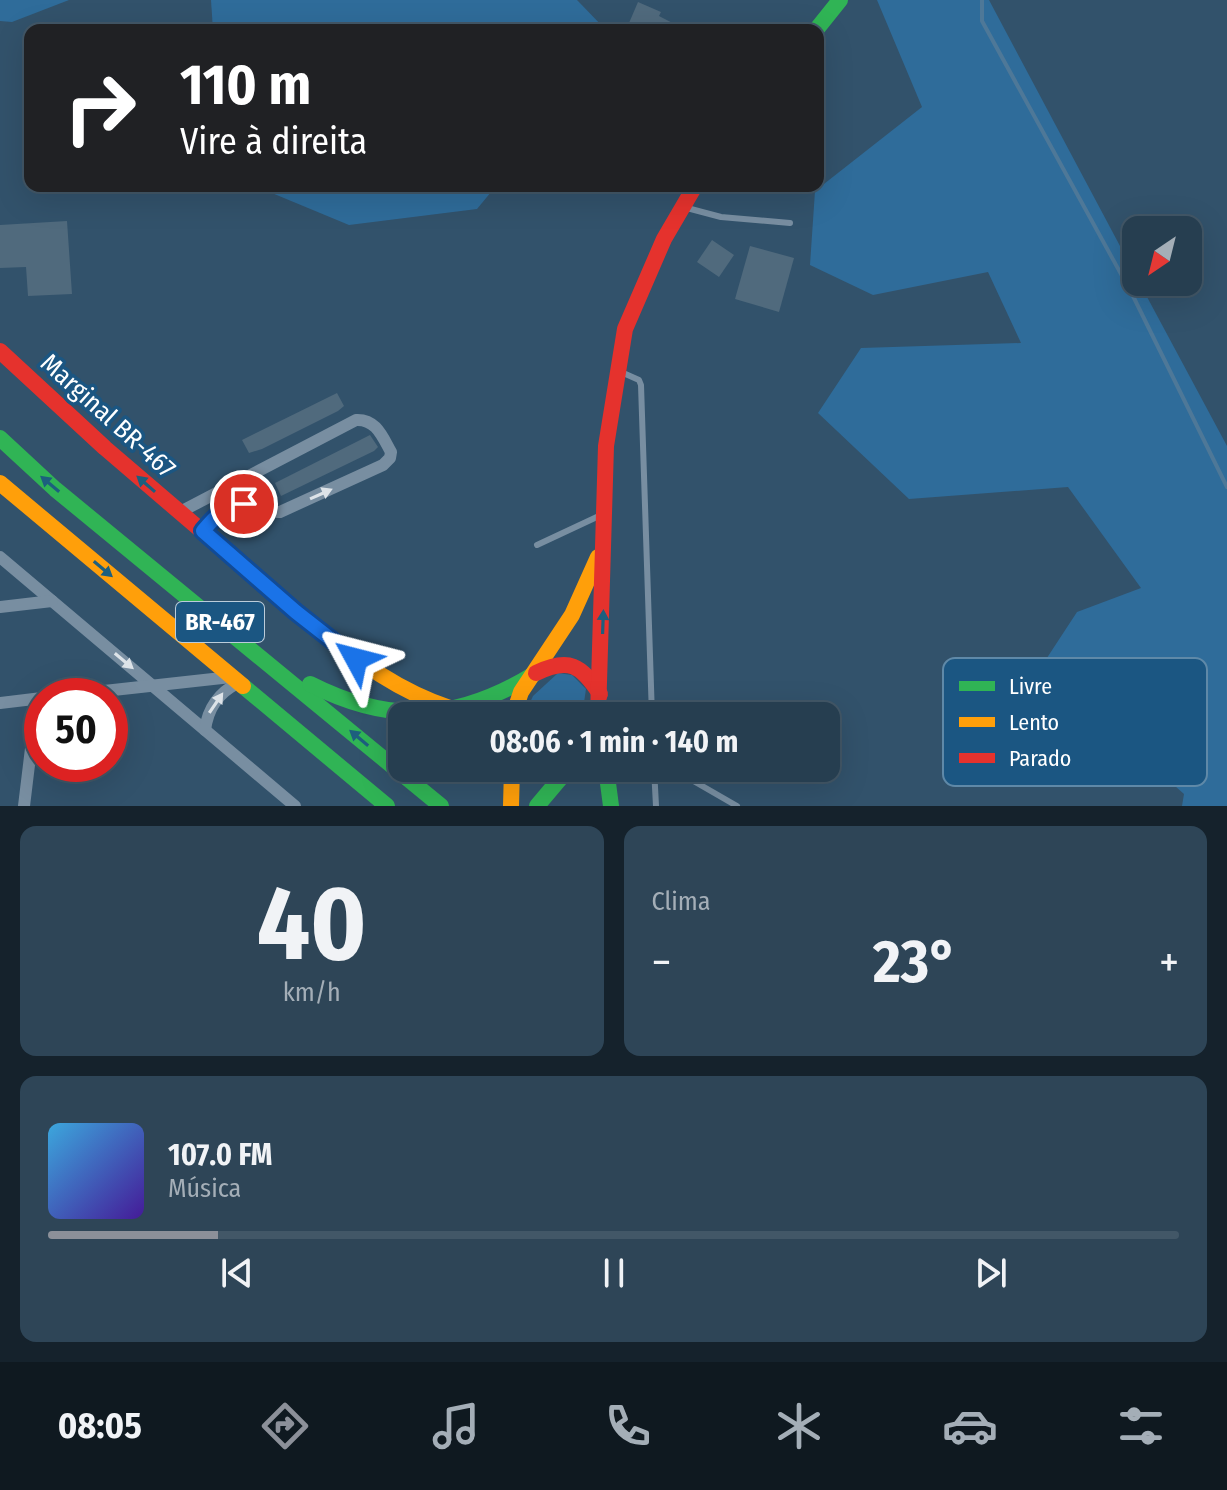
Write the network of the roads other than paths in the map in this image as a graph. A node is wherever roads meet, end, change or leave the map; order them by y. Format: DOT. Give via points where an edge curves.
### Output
graph roads {
  1 [pos="840,0"];
  2 [pos="821,24"];
  3 [pos="691,192"];
  4 [pos="682,206"];
  5 [pos="790,223"];
  6 [pos="0,351"];
  7 [pos="618,370"];
  8 [pos="0,438"];
  9 [pos="0,483"];
  10 [pos="203,500"];
  11 [pos="180,512"];
  12 [pos="218,514"];
  13 [pos="602,514"];
  14 [pos="203,531"];
  15 [pos="537,545"];
  16 [pos="601,551"];
  17 [pos="0,557"];
  18 [pos="52,601"];
  19 [pos="0,607"];
  20 [pos="237,636"];
  21 [pos="534,674"];
  22 [pos="235,680"];
  23 [pos="152,685"];
  24 [pos="128,688"];
  25 [pos="24,700"];
  26 [pos="431,702"];
  27 [pos="478,702"];
  28 [pos="518,702"];
  29 [pos="598,702"];
  30 [pos="600,702"];
  31 [pos="652,702"];
  32 [pos="0,703"];
  33 [pos="388,712"];
  34 [pos="205,730"];
  35 [pos="28,782"];
  36 [pos="512,782"];
  37 [pos="557,782"];
  38 [pos="608,782"];
  39 [pos="655,782"];
  40 [pos="695,782"];
  41 [pos="24,806"];
  42 [pos="295,806"];
  43 [pos="387,806"];
  44 [pos="441,806"];
  45 [pos="511,806"];
  46 [pos="537,806"];
  47 [pos="611,806"];
  48 [pos="656,806"];
  49 [pos="737,806"];
  1 -- 2 [label="main road"];
  3 -- 4 [label="main road"];
  4 -- 5 [label="lane" via="721,217"];
  4 -- 7 [label="main road" via="625,329"];
  11 -- 6 [label="main road, Marginal BR-467 / BR-467, one-way"];
  7 -- 13 [label="main road"];
  7 -- 31 [label="lane" via="641,385"];
  20 -- 8 [label="main road, BR-467, one-way"];
  9 -- 22 [label="main road, BR-467, one-way"];
  10 -- 11 [label="street"];
  10 -- 12 [label="street"];
  12 -- 10 [label="street, one-way" via="244,504 280,512 383,465 391,452 374,424 356,420"];
  11 -- 14 [label="main road, Marginal BR-467 / BR-467"];
  12 -- 14 [label="street"];
  13 -- 15 [label="lane"];
  13 -- 16 [label="main road"];
  14 -- 26 [label="main road, Marginal BR-467 / BR-467" via="377,675"];
  16 -- 21 [label="main road" via="572,615"];
  30 -- 16 [label="main road, one-way"];
  17 -- 18 [label="street"];
  18 -- 19 [label="street"];
  18 -- 23 [label="street, one-way"];
  20 -- 33 [label="main road" via="329,695"];
  44 -- 20 [label="main road, BR-467, one-way"];
  21 -- 27 [label="main road"];
  21 -- 28 [label="main road"];
  21 -- 29 [label="main road" via="550,665 580,668 591,678"];
  22 -- 23 [label="street"];
  34 -- 22 [label="street, one-way" via="213,704"];
  22 -- 43 [label="main road, BR-467"];
  23 -- 24 [label="street"];
  23 -- 34 [label="street"];
  25 -- 32 [label="street"];
  34 -- 42 [label="street"];
  35 -- 41 [label="street"];
  36 -- 45 [label="main road"];
  37 -- 46 [label="main road"];
  38 -- 47 [label="main road"];
  39 -- 48 [label="lane"];
  40 -- 49 [label="lane"];
}
